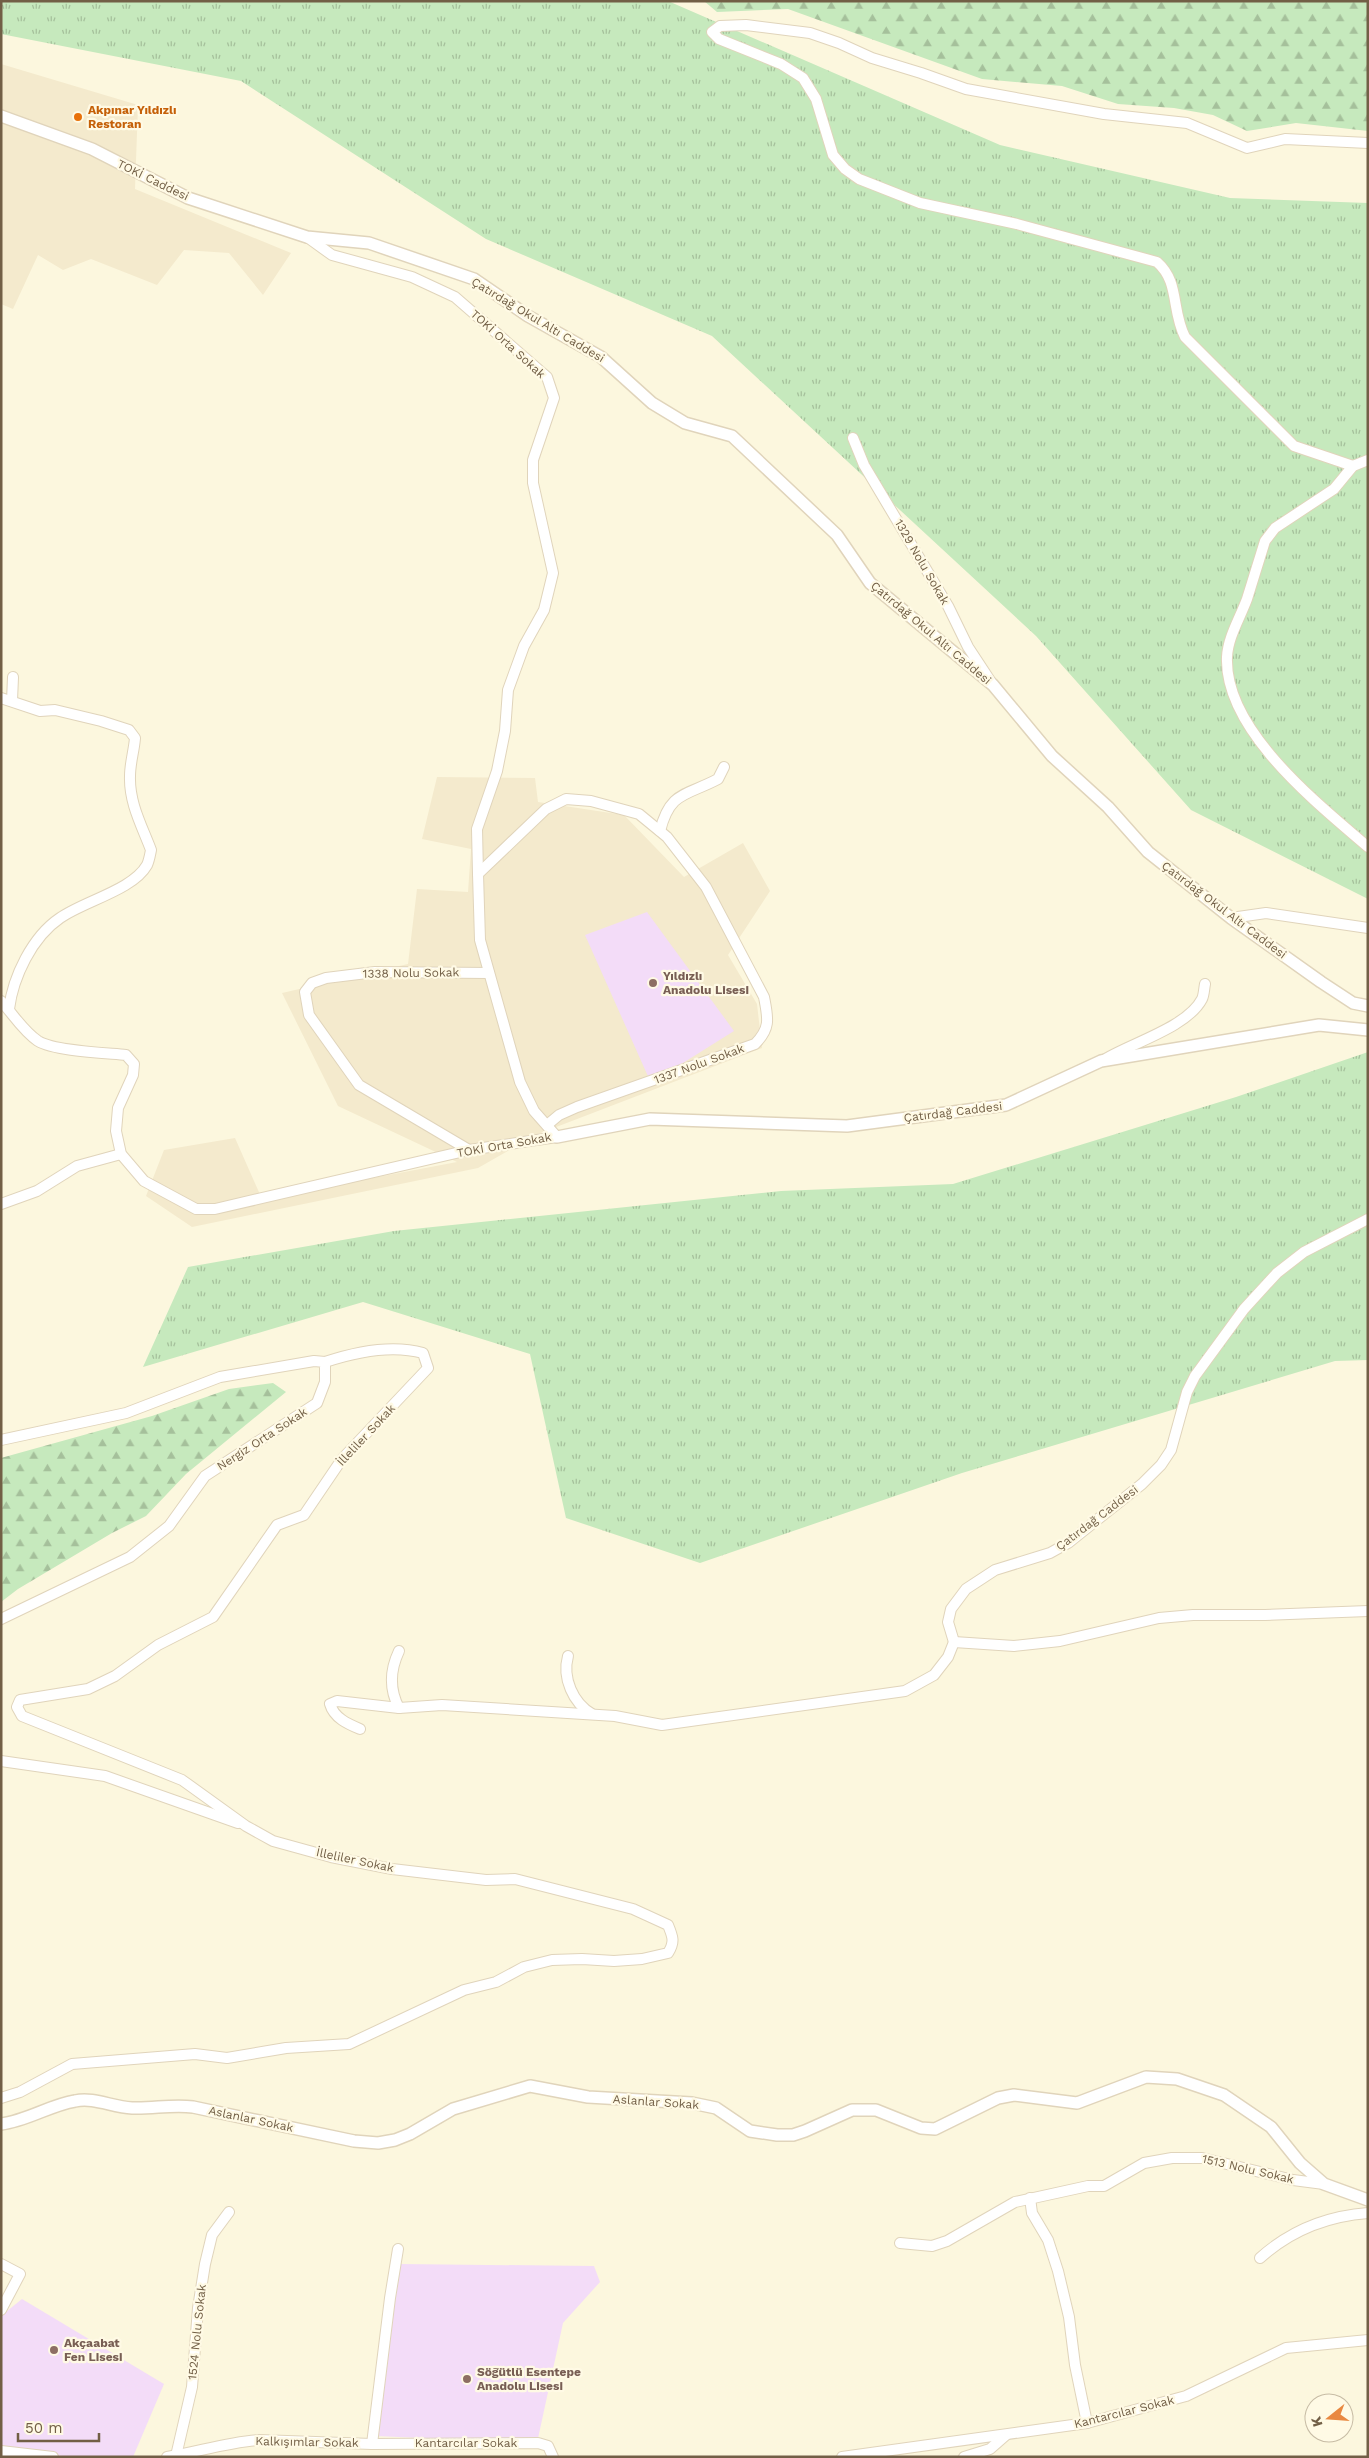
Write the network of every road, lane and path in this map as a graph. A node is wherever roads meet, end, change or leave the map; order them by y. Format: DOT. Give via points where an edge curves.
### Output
graph roads {
  1 [pos="1,116"];
  2 [pos="1368,143"];
  3 [pos="307,237"];
  4 [pos="853,438"];
  5 [pos="1368,460"];
  6 [pos="1353,466"];
  7 [pos="13,677"];
  8 [pos="993,685"];
  9 [pos="1,698"];
  10 [pos="12,701"];
  11 [pos="724,767"];
  12 [pos="660,831"];
  13 [pos="1368,848"];
  14 [pos="478,874"];
  15 [pos="1231,918"];
  16 [pos="1368,928"];
  17 [pos="489,973"];
  18 [pos="1204,984"];
  19 [pos="1,1001"];
  20 [pos="1368,1006"];
  21 [pos="9,1009"];
  22 [pos="1368,1030"];
  23 [pos="1101,1061"];
  24 [pos="547,1126"];
  25 [pos="557,1137"];
  26 [pos="469,1150"];
  27 [pos="121,1154"];
  28 [pos="1,1204"];
  29 [pos="1368,1219"];
  30 [pos="325,1362"];
  31 [pos="1,1440"];
  32 [pos="1368,1611"];
  33 [pos="1,1619"];
  34 [pos="954,1642"];
  35 [pos="399,1651"];
  36 [pos="568,1656"];
  37 [pos="399,1708"];
  38 [pos="593,1714"];
  39 [pos="360,1729"];
  40 [pos="1,1761"];
  41 [pos="246,1826"];
  42 [pos="1,2098"];
  43 [pos="1,2124"];
  44 [pos="1324,2184"];
  45 [pos="1030,2198"];
  46 [pos="1368,2200"];
  47 [pos="229,2212"];
  48 [pos="1368,2213"];
  49 [pos="900,2243"];
  50 [pos="398,2249"];
  51 [pos="1260,2258"];
  52 [pos="1,2264"];
  53 [pos="1,2310"];
  54 [pos="1368,2340"];
  55 [pos="1087,2423"];
  56 [pos="1006,2435"];
  57 [pos="372,2444"];
  58 [pos="1,2451"];
  59 [pos="172,2456"];
  60 [pos="52,2457"];
  61 [pos="553,2457"];
  62 [pos="842,2457"];
  63 [pos="964,2457"];
  1 -- 3 [label="street, TOKİ Caddesi" via="92,149 188,198"];
  2 -- 6 [label="street" via="1285,140 1247,148 1187,123 1104,114 966,89 872,58 810,33 746,25 720,26 712,32 719,39 781,64 803,78 816,99 833,155 859,179 920,203 1017,224 1157,262 1171,279 1178,323 1185,337 1294,446"];
  3 -- 8 [label="street, Çatırdağ Okul Altı Caddesi" via="369,242 474,279 528,316 601,357 652,403 685,423 732,436 837,535 870,583"];
  3 -- 14 [label="street, TOKİ Orta Sokak" via="332,255 412,277 455,297 547,377 554,398 533,460 533,483 553,573 544,610 524,646 508,690 505,731 497,771 478,829"];
  4 -- 8 [label="street, 1329 Nolu Sokak" via="864,465"];
  5 -- 6 [label="street"];
  6 -- 13 [label="street" via="1334,489 1275,528 1265,541 1227,656 1229,683 1238,708 1254,736 1318,804"];
  7 -- 10 [label="street"];
  8 -- 15 [label="street, Çatırdağ Okul Altı Caddesi" via="1052,756 1108,807 1148,852"];
  9 -- 10 [label="street"];
  10 -- 21 [label="street" via="40,710 70,712 129,730 135,738 130,779 134,808 151,850 147,864 138,876 59,918 39,939 16,979"];
  11 -- 12 [label="street" via="718,779 673,801"];
  12 -- 14 [label="street, 1337 Nolu Sokak" via="639,814 566,799 546,809"];
  12 -- 24 [label="street, 1337 Nolu Sokak" via="691,867 724,919 764,996 766,1033 755,1044 577,1107 559,1115"];
  14 -- 17 [label="street, TOKİ Orta Sokak" via="480,940"];
  15 -- 16 [label="street" via="1266,913"];
  15 -- 20 [label="street, Çatırdağ Okul Altı Caddesi" via="1353,1003"];
  17 -- 24 [label="street, TOKİ Orta Sokak" via="520,1082 534,1111"];
  17 -- 26 [label="street, 1338 Nolu Sokak" via="375,972 326,978 312,983 305,992 310,1015 359,1085"];
  18 -- 23 [label="street" via="1203,998 1193,1010 1156,1036"];
  19 -- 21 [label="street"];
  21 -- 27 [label="street, TOKİ Orta Sokak" via="39,1042 126,1055 134,1064 133,1075 118,1108 116,1131"];
  22 -- 23 [label="street, Çatırdağ Caddesi" via="1319,1025"];
  23 -- 25 [label="street, Çatırdağ Caddesi" via="1006,1105 847,1126 650,1119"];
  24 -- 25 [label="street, TOKİ Orta Sokak"];
  25 -- 26 [label="street, TOKİ Orta Sokak"];
  26 -- 27 [label="street, TOKİ Orta Sokak" via="214,1209 196,1209 144,1181"];
  27 -- 28 [label="street" via="77,1166 36,1190"];
  29 -- 34 [label="street, Çatırdağ Caddesi" via="1304,1252 1277,1273 1244,1309 1195,1376 1187,1392 1171,1450 1142,1484 1068,1543 1050,1553 995,1570 966,1589 951,1609 948,1622"];
  30 -- 31 [label="street" via="314,1360 220,1377 126,1413"];
  30 -- 33 [label="street, Nergiz Orta Sokak" via="325,1382 317,1403 206,1476 169,1526 130,1557"];
  30 -- 41 [label="street, İlleliler Sokak" via="362,1352 409,1349 423,1353 428,1368 342,1459 304,1515 277,1525 213,1617 158,1645 116,1676 88,1690 20,1700 17,1707 22,1716 182,1780"];
  32 -- 34 [label="street" via="1193,1615 1160,1618 1060,1641 1014,1646"];
  34 -- 38 [label="street" via="934,1676 905,1691 662,1726"];
  35 -- 37 [label="street" via="391,1672 393,1694"];
  36 -- 38 [label="street" via="566,1672 572,1693 581,1706"];
  37 -- 38 [label="street" via="442,1705"];
  37 -- 39 [label="street" via="337,1701 330,1704 333,1712"];
  40 -- 41 [label="street" via="105,1776"];
  41 -- 42 [label="street, İlleliler Sokak" via="273,1841 361,1863 455,1878 515,1879 603,1900 668,1925 674,1938 673,1946 668,1953 642,1960 552,1960 524,1968 496,1982 464,1990 349,2044 286,2048 227,2058 195,2054 72,2064 20,2092"];
  43 -- 44 [label="street, Aslanlar Sokak" via="13,2123 73,2101 87,2100 131,2108 176,2104 354,2141 378,2143 410,2134 467,2103 530,2086 596,2098 692,2103 716,2108 750,2131 793,2135 852,2110 876,2110 920,2128 935,2129 998,2098 1014,2094 1077,2103 1146,2077 1177,2078 1224,2095 1271,2127 1300,2163"];
  44 -- 45 [label="street, 1513 Nolu Sokak" via="1187,2156 1144,2164 1104,2186 1088,2186"];
  44 -- 46 [label="street"];
  45 -- 49 [label="street, 1513 Nolu Sokak" via="1001,2209 948,2241 932,2246"];
  45 -- 55 [label="street" via="1032,2213 1048,2240 1058,2271"];
  47 -- 59 [label="street, 1524 Nolu Sokak" via="212,2235 205,2264 192,2387"];
  48 -- 51 [label="street" via="1304,2229 1276,2243"];
  50 -- 57 [label="street, Kalkışımlar Sokak"];
  52 -- 53 [label="street" via="20,2274"];
  54 -- 55 [label="street, Kantarcılar Sokak" via="1286,2348 1186,2396"];
  55 -- 56 [label="street, Kantarcılar Sokak"];
  56 -- 62 [label="street, Kantarcılar Sokak"];
  56 -- 63 [label="street" via="990,2450"];
  57 -- 59 [label="street, Kalkışımlar Sokak" via="241,2441"];
  57 -- 61 [label="street, Kantarcılar Sokak" via="538,2443 548,2446"];
  58 -- 60 [label="street"];
}
